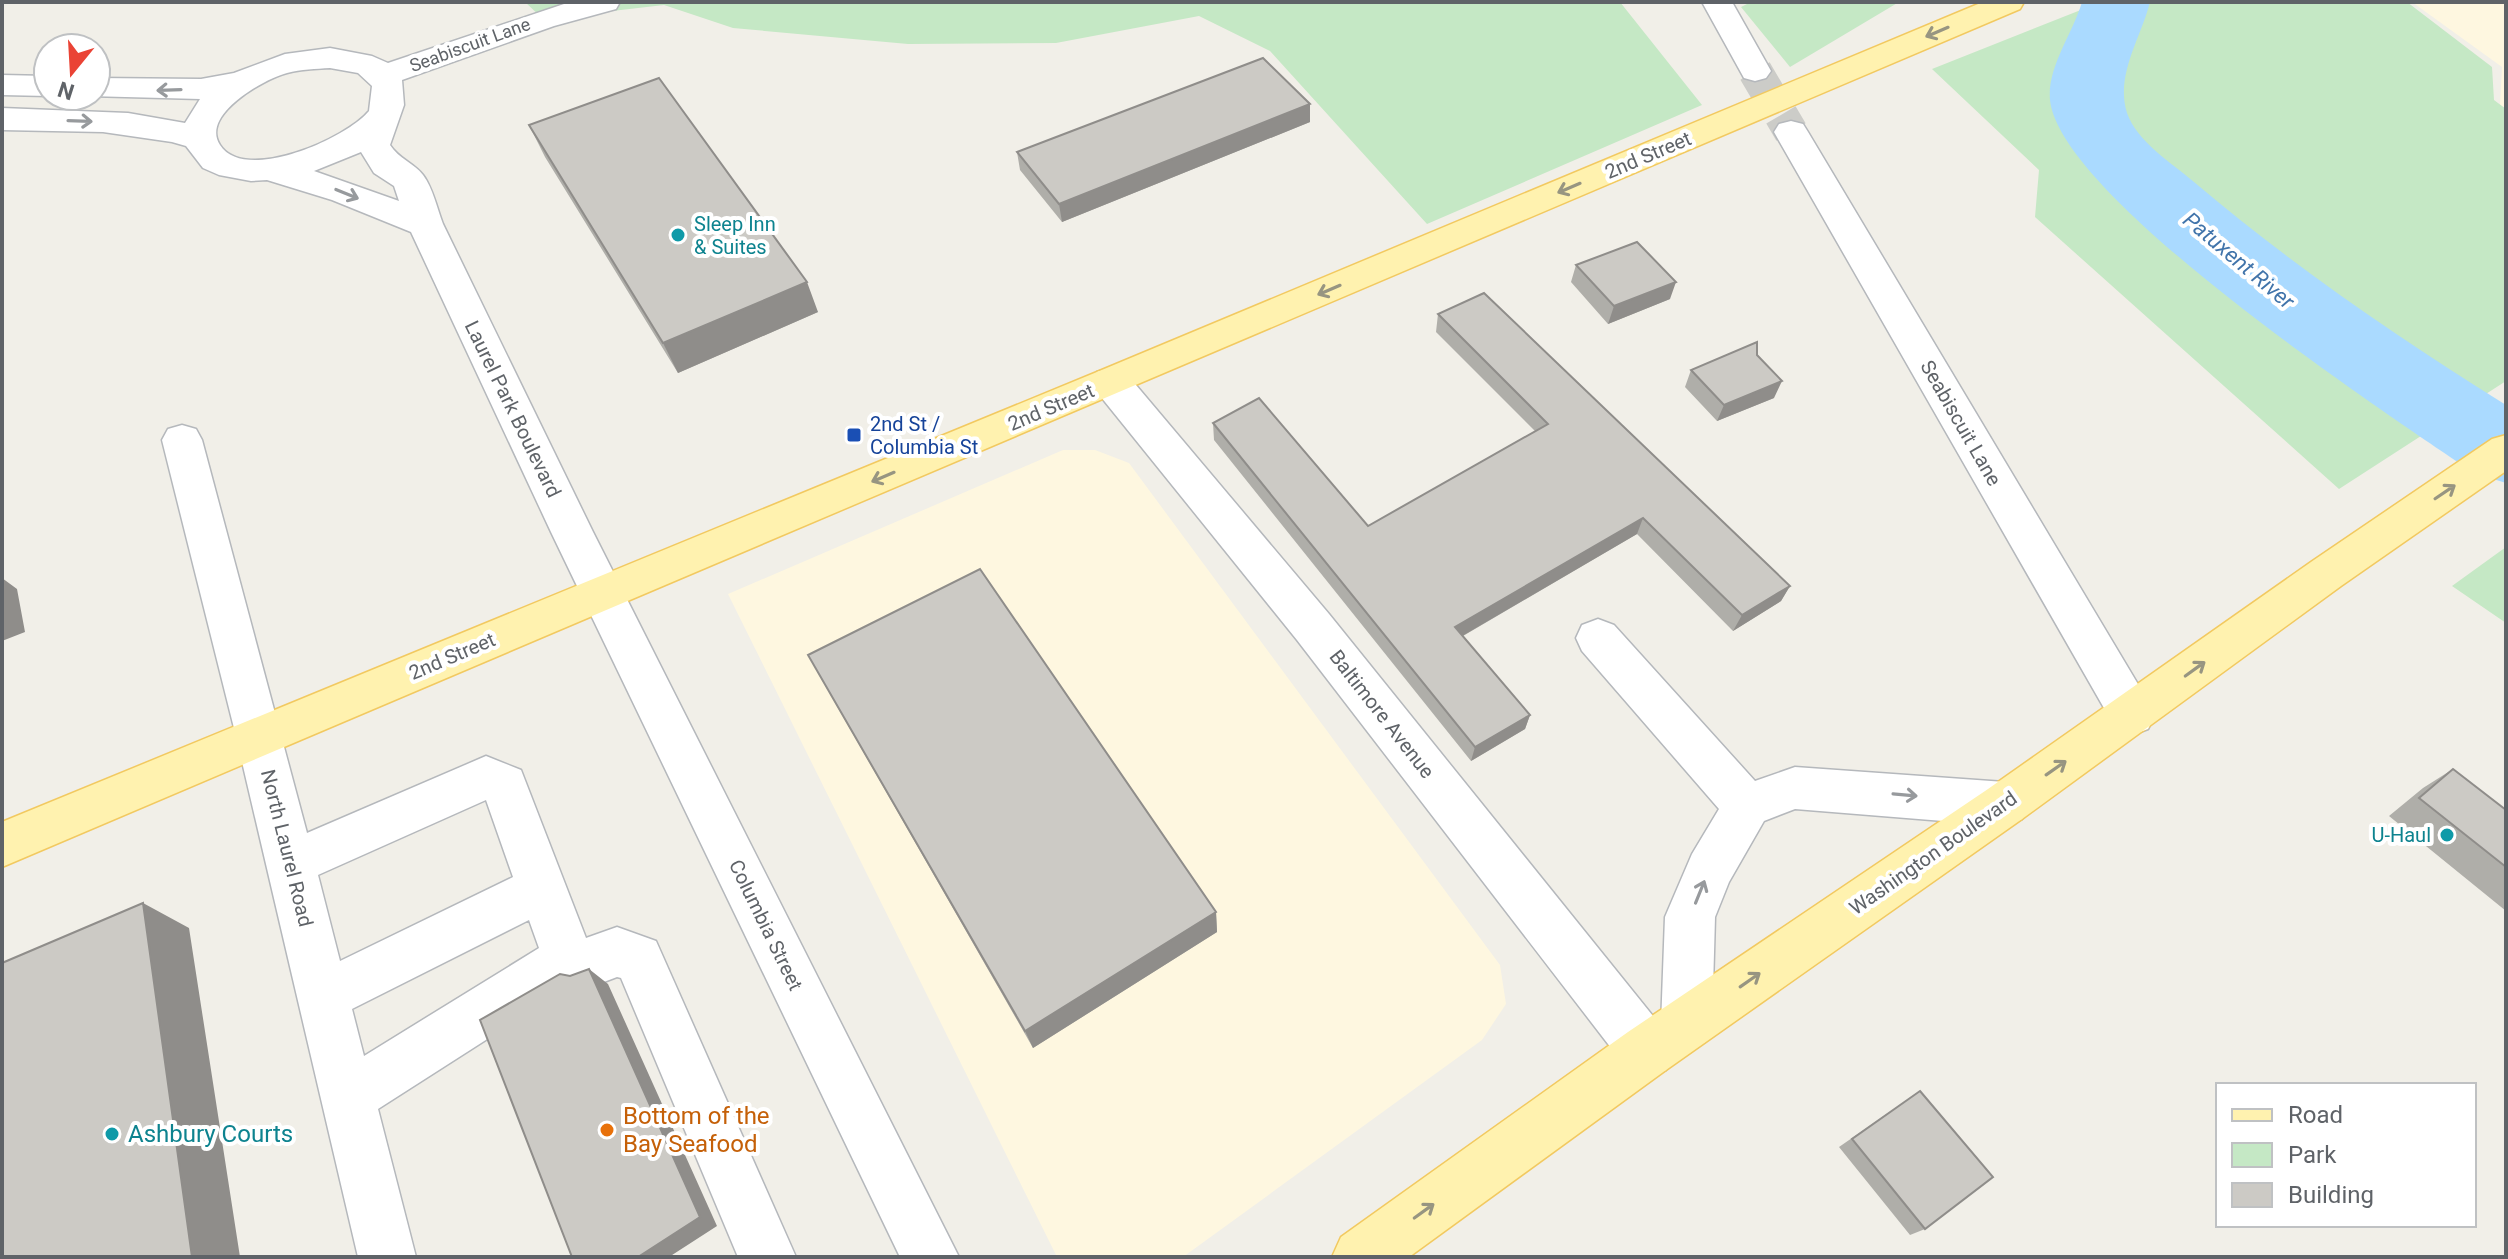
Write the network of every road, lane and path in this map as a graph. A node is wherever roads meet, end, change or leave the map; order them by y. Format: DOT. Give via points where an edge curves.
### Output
graph roads {
  1 [pos="605,2"];
  2 [pos="1717,2"];
  3 [pos="2009,2"];
  4 [pos="1755,71"];
  5 [pos="383,76"];
  6 [pos="242,81"];
  7 [pos="2,85"];
  8 [pos="32,86"];
  9 [pos="112,88"];
  10 [pos="381,118"];
  11 [pos="2,119"];
  12 [pos="1791,132"];
  13 [pos="201,139"];
  14 [pos="272,170"];
  15 [pos="425,224"];
  16 [pos="1111,382"];
  17 [pos="182,440"];
  18 [pos="2506,450"];
  19 [pos="602,593"];
  20 [pos="1598,638"];
  21 [pos="2132,715"];
  22 [pos="259,736"];
  23 [pos="2005,804"];
  24 [pos="1747,806"];
  25 [pos="2,845"];
  26 [pos="290,864"];
  27 [pos="542,888"];
  28 [pos="568,958"];
  29 [pos="323,996"];
  30 [pos="1666,1038"];
  31 [pos="347,1098"];
  32 [pos="387,1257"];
  33 [pos="767,1257"];
  34 [pos="930,1257"];
  35 [pos="1361,1257"];
  1 -- 5 [label="street, Seabiscuit Lane"];
  2 -- 4 [label="street"];
  3 -- 16 [label="main road, 2nd Street, one-way"];
  5 -- 6 [label="street" via="357,61 330,58 300,60"];
  5 -- 10 [label="street, Laurel Park Boulevard" via="390,100"];
  6 -- 9 [label="street, one-way" via="201,89"];
  6 -- 13 [label="street" via="205,115"];
  7 -- 8 [label="street"];
  10 -- 14 [label="street" via="336,153"];
  10 -- 15 [label="street, Laurel Park Boulevard" via="373,145 386,165 409,180"];
  11 -- 13 [label="street, one-way" via="167,127"];
  12 -- 21 [label="street, Seabiscuit Lane"];
  13 -- 14 [label="street" via="204,150 219,162"];
  14 -- 15 [label="street, one-way"];
  15 -- 19 [label="street, Laurel Park Boulevard"];
  16 -- 19 [label="main road, 2nd Street, one-way"];
  16 -- 30 [label="street, Baltimore Avenue" via="1313,627"];
  17 -- 22 [label="street, North Laurel Road"];
  21 -- 18 [label="main road, Washington Boulevard, one-way"];
  19 -- 22 [label="main road, 2nd Street"];
  19 -- 34 [label="street, Columbia Street"];
  20 -- 24 [label="street"];
  23 -- 21 [label="main road, Washington Boulevard, one-way"];
  22 -- 25 [label="main road, 2nd Street"];
  22 -- 26 [label="street, North Laurel Road"];
  24 -- 23 [label="street, one-way" via="1795,788"];
  30 -- 23 [label="main road, Washington Boulevard, one-way"];
  30 -- 24 [label="street, one-way" via="1690,917 1709,870"];
  26 -- 27 [label="street" via="486,777 504,785"];
  26 -- 29 [label="street, North Laurel Road"];
  27 -- 28 [label="street"];
  27 -- 29 [label="street"];
  28 -- 31 [label="street"];
  28 -- 33 [label="street" via="588,963 617,952 638,958"];
  29 -- 31 [label="street, North Laurel Road"];
  35 -- 30 [label="main road, Washington Boulevard, one-way"];
  31 -- 32 [label="street, North Laurel Road"];
}
